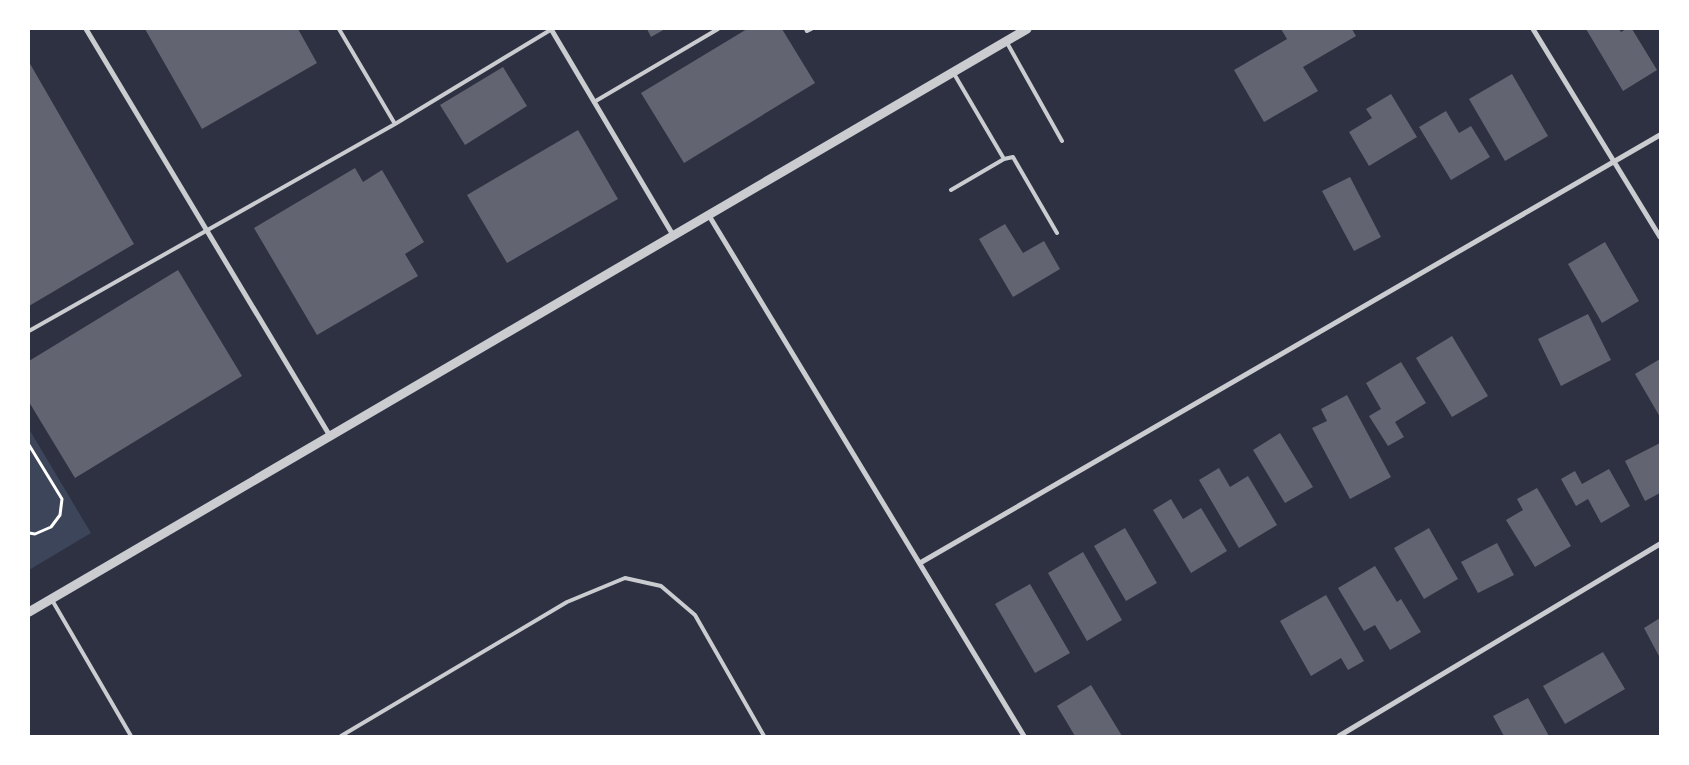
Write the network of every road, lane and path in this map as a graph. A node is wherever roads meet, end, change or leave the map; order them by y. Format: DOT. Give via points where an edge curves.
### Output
graph roads {
  1 [pos="86,29"];
  2 [pos="339,29"];
  3 [pos="551,29"];
  4 [pos="718,29"];
  5 [pos="806,29"];
  6 [pos="811,29"];
  7 [pos="1026,29"];
  8 [pos="1534,29"];
  9 [pos="1006,41"];
  10 [pos="953,72"];
  11 [pos="594,102"];
  12 [pos="395,124"];
  13 [pos="1660,136"];
  14 [pos="1062,141"];
  15 [pos="1004,159"];
  16 [pos="1615,162"];
  17 [pos="951,190"];
  18 [pos="708,214"];
  19 [pos="206,230"];
  20 [pos="1057,233"];
  21 [pos="673,236"];
  22 [pos="1660,237"];
  23 [pos="29,331"];
  24 [pos="330,436"];
  25 [pos="29,445"];
  26 [pos="29,534"];
  27 [pos="1660,544"];
  28 [pos="920,563"];
  29 [pos="50,598"];
  30 [pos="29,612"];
  31 [pos="131,736"];
  32 [pos="341,736"];
  33 [pos="764,736"];
  34 [pos="1024,736"];
  35 [pos="1338,736"];
  1 -- 19 [label="street"];
  2 -- 12 [label="lane"];
  3 -- 11 [label="street"];
  3 -- 12 [label="lane"];
  4 -- 11 [label="lane"];
  5 -- 6 [label="lane"];
  7 -- 9 [label="street"];
  8 -- 16 [label="street"];
  9 -- 10 [label="street"];
  9 -- 14 [label="lane"];
  10 -- 15 [label="lane"];
  10 -- 18 [label="street"];
  11 -- 21 [label="street"];
  12 -- 19 [label="lane"];
  13 -- 16 [label="street"];
  15 -- 17 [label="lane"];
  15 -- 20 [label="lane" via="1013,157"];
  16 -- 22 [label="street"];
  16 -- 28 [label="street"];
  18 -- 21 [label="street"];
  18 -- 28 [label="street"];
  19 -- 23 [label="lane"];
  19 -- 24 [label="street"];
  21 -- 24 [label="street"];
  24 -- 29 [label="street"];
  25 -- 26 [label="path" via="62,500 60,516 51,527"];
  27 -- 35 [label="street"];
  28 -- 34 [label="street"];
  29 -- 30 [label="street"];
  29 -- 31 [label="lane"];
  32 -- 33 [label="lane" via="567,602 624,578 661,586 695,614"];
}
